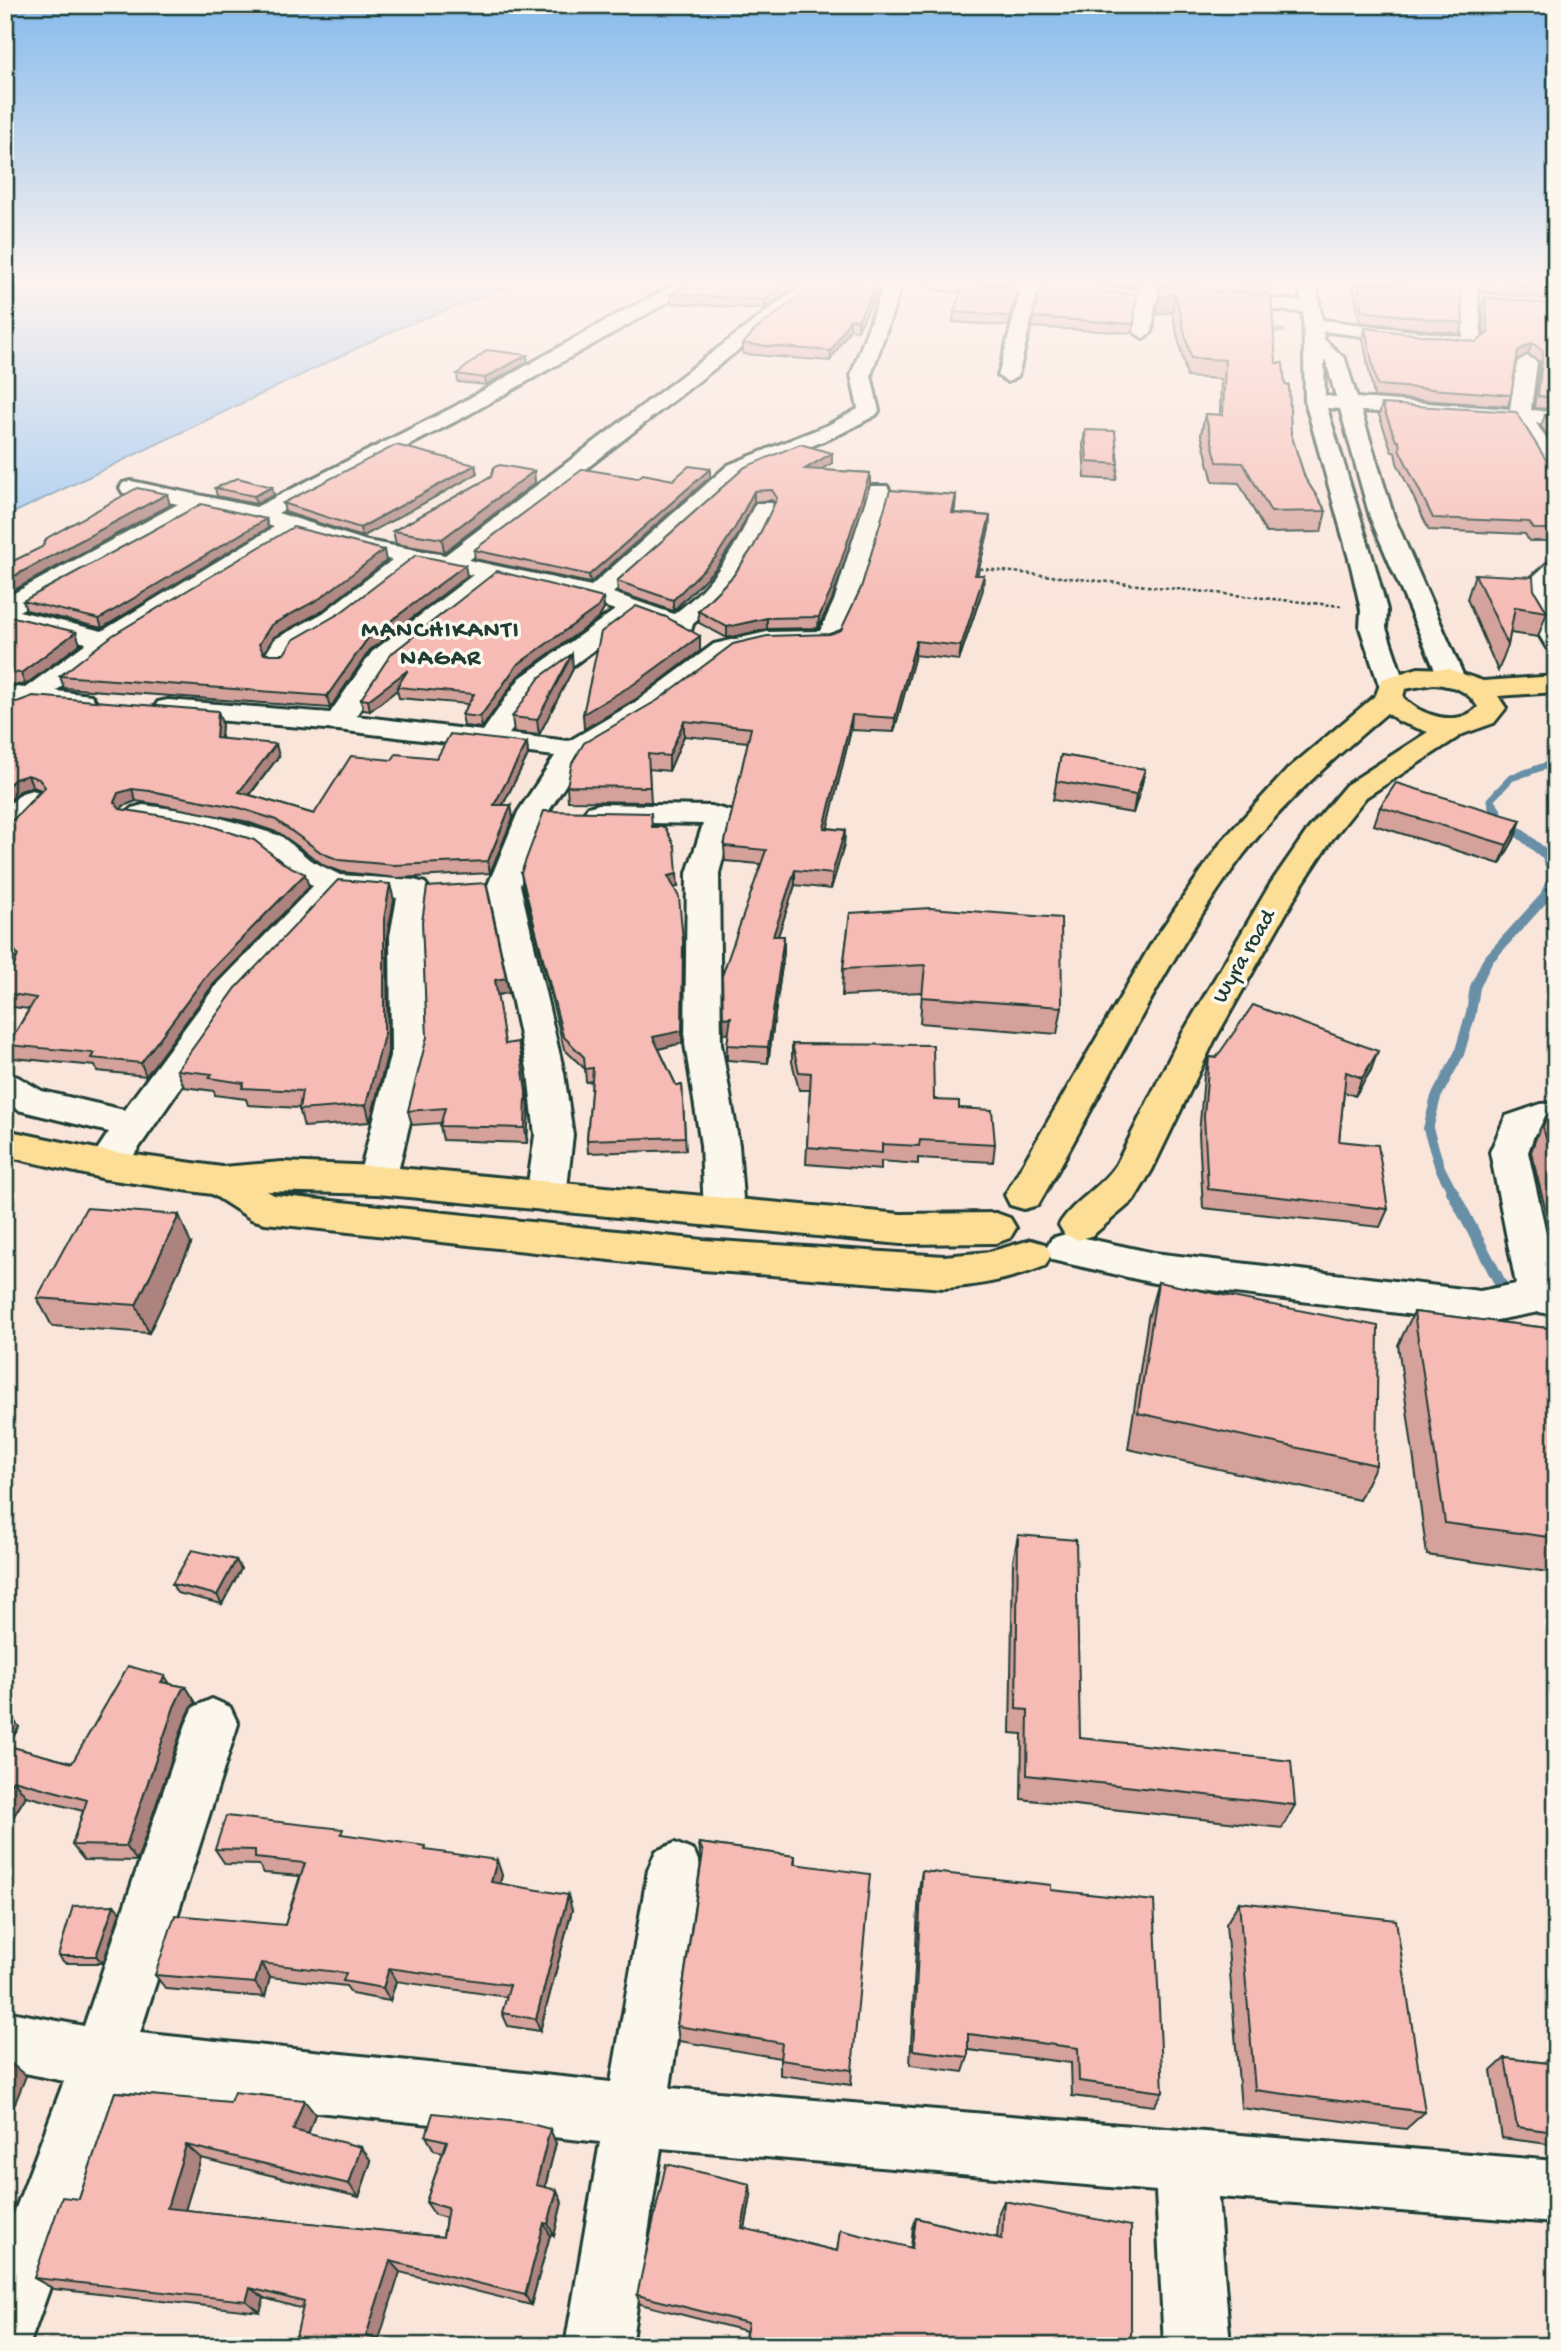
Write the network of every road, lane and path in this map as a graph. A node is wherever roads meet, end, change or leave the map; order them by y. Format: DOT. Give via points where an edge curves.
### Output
graph roads {
  1 [pos="491,394"];
  2 [pos="670,394"];
  3 [pos="865,394"];
  4 [pos="1315,394"];
  5 [pos="1344,394"];
  6 [pos="1526,394"];
  7 [pos="1315,401"];
  8 [pos="1347,403"];
  9 [pos="1520,414"];
  10 [pos="1556,418"];
  11 [pos="1556,471"];
  12 [pos="131,488"];
  13 [pos="879,491"];
  14 [pos="201,501"];
  15 [pos="764,508"];
  16 [pos="259,514"];
  17 [pos="293,526"];
  18 [pos="400,528"];
  19 [pos="365,548"];
  20 [pos="414,555"];
  21 [pos="450,563"];
  22 [pos="973,568"];
  23 [pos="1556,569"];
  24 [pos="492,571"];
  25 [pos="596,595"];
  26 [pos="5,608"];
  27 [pos="635,608"];
  28 [pos="1374,610"];
  29 [pos="5,615"];
  30 [pos="677,624"];
  31 [pos="106,640"];
  32 [pos="1556,642"];
  33 [pos="723,650"];
  34 [pos="277,657"];
  35 [pos="1452,679"];
  36 [pos="1556,684"];
  37 [pos="1477,689"];
  38 [pos="1391,691"];
  39 [pos="18,696"];
  40 [pos="101,703"];
  41 [pos="142,706"];
  42 [pos="5,714"];
  43 [pos="1515,714"];
  44 [pos="338,722"];
  45 [pos="1472,722"];
  46 [pos="491,740"];
  47 [pos="574,750"];
  48 [pos="32,799"];
  49 [pos="533,812"];
  50 [pos="136,814"];
  51 [pos="5,825"];
  52 [pos="333,884"];
  53 [pos="5,1086"];
  54 [pos="1556,1116"];
  55 [pos="133,1125"];
  56 [pos="5,1143"];
  57 [pos="106,1165"];
  58 [pos="222,1181"];
  59 [pos="377,1181"];
  60 [pos="1024,1195"];
  61 [pos="546,1197"];
  62 [pos="724,1213"];
  63 [pos="996,1228"];
  64 [pos="1059,1243"];
  65 [pos="1547,1298"];
  66 [pos="212,1724"];
  67 [pos="675,1870"];
  68 [pos="5,2040"];
  69 [pos="102,2059"];
  70 [pos="634,2115"];
  71 [pos="1185,2164"];
  72 [pos="1556,2192"];
  73 [pos="5,2324"];
  74 [pos="598,2346"];
  75 [pos="1197,2346"];
  1 -- 16 [label="street"];
  2 -- 21 [label="street"];
  3 -- 25 [label="street" via="869,411 736,470"];
  4 -- 7 [label="street"];
  5 -- 8 [label="street"];
  6 -- 9 [label="street"];
  7 -- 8 [label="street"];
  7 -- 28 [label="street"];
  8 -- 9 [label="street"];
  8 -- 35 [label="street" via="1382,517"];
  9 -- 10 [label="street"];
  9 -- 11 [label="street"];
  12 -- 14 [label="street"];
  13 -- 33 [label="street" via="830,638 767,640"];
  14 -- 16 [label="street"];
  14 -- 26 [label="street"];
  15 -- 30 [label="street" via="757,531 714,589 694,613"];
  16 -- 17 [label="street"];
  17 -- 19 [label="street"];
  17 -- 31 [label="street"];
  18 -- 19 [label="street"];
  19 -- 20 [label="street"];
  20 -- 21 [label="street"];
  20 -- 34 [label="street" via="332,618 284,645"];
  21 -- 24 [label="street"];
  22 -- 28 [label="path"];
  23 -- 32 [label="street" via="1538,583 1540,614"];
  24 -- 25 [label="street"];
  24 -- 44 [label="street" via="382,658"];
  25 -- 27 [label="street"];
  27 -- 30 [label="street"];
  27 -- 46 [label="street" via="530,684"];
  28 -- 38 [label="street" via="1373,628"];
  29 -- 31 [label="street"];
  30 -- 33 [label="street"];
  31 -- 39 [label="street"];
  33 -- 47 [label="street" via="647,707"];
  35 -- 37 [label="main road"];
  35 -- 38 [label="main road" via="1417,676 1402,679"];
  36 -- 37 [label="main road"];
  37 -- 45 [label="main road" via="1492,708"];
  38 -- 45 [label="main road, Wyra road" via="1402,712 1427,722"];
  38 -- 60 [label="main road" via="1300,773 1235,846 1185,918"];
  39 -- 40 [label="street"];
  39 -- 42 [label="street"];
  41 -- 44 [label="street"];
  43 -- 45 [label="main road, Wyra road"];
  44 -- 46 [label="street"];
  45 -- 64 [label="main road, Wyra road" via="1356,791 1318,837 1196,1041 1133,1170 1119,1190"];
  46 -- 47 [label="street"];
  47 -- 49 [label="street"];
  48 -- 51 [label="street"];
  49 -- 61 [label="street" via="491,886 546,1073 554,1135"];
  49 -- 62 [label="street" via="719,817 703,873 703,1044 720,1144"];
  50 -- 52 [label="street" via="204,822 270,843 299,867"];
  52 -- 55 [label="street" via="227,995"];
  52 -- 59 [label="street" via="427,889 406,936 409,1052"];
  53 -- 55 [label="street" via="31,1101"];
  54 -- 65 [label="street" via="1519,1125 1510,1152"];
  55 -- 57 [label="street"];
  56 -- 57 [label="main road"];
  57 -- 58 [label="main road"];
  58 -- 59 [label="main road" via="282,1176"];
  58 -- 64 [label="main road" via="264,1209 703,1255 981,1271"];
  59 -- 61 [label="main road"];
  60 -- 63 [label="main road" via="1007,1201 997,1213"];
  60 -- 64 [label="main road" via="1042,1195 1073,1212"];
  61 -- 62 [label="main road"];
  62 -- 63 [label="main road" via="901,1229"];
  63 -- 64 [label="main road" via="1015,1249"];
  64 -- 65 [label="street" via="1154,1268 1480,1307"];
  66 -- 69 [label="street"];
  67 -- 70 [label="street"];
  68 -- 69 [label="street"];
  69 -- 70 [label="street"];
  69 -- 73 [label="street"];
  70 -- 71 [label="street"];
  70 -- 74 [label="street"];
  71 -- 72 [label="street"];
  71 -- 75 [label="street"];
}
